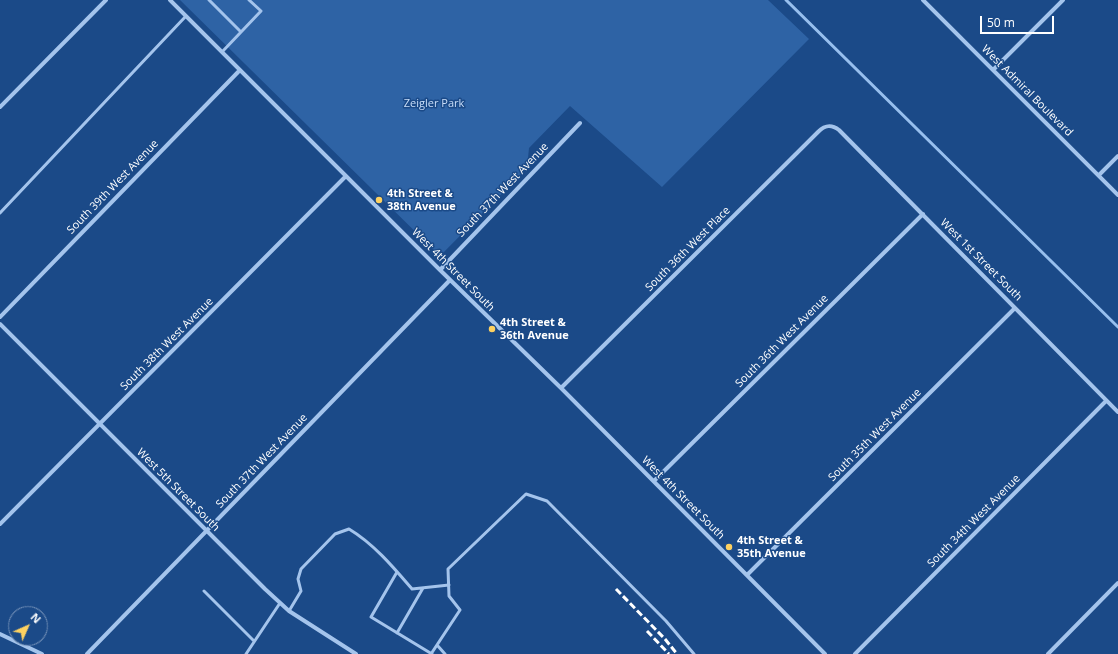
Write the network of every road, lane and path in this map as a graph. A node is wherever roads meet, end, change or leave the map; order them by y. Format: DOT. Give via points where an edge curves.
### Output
graph roads {
  1 [pos="106,0"];
  2 [pos="170,0"];
  3 [pos="209,0"];
  4 [pos="249,0"];
  5 [pos="923,0"];
  6 [pos="1063,0"];
  7 [pos="186,16"];
  8 [pos="241,32"];
  9 [pos="222,52"];
  10 [pos="994,69"];
  11 [pos="240,70"];
  12 [pos="0,107"];
  13 [pos="580,123"];
  14 [pos="829,126"];
  15 [pos="1118,156"];
  16 [pos="1099,175"];
  17 [pos="346,176"];
  18 [pos="1118,195"];
  19 [pos="0,213"];
  20 [pos="923,214"];
  21 [pos="440,270"];
  22 [pos="450,280"];
  23 [pos="1015,308"];
  24 [pos="0,317"];
  25 [pos="0,324"];
  26 [pos="561,388"];
  27 [pos="1106,401"];
  28 [pos="1118,412"];
  29 [pos="100,424"];
  30 [pos="654,482"];
  31 [pos="0,524"];
  32 [pos="206,531"];
  33 [pos="397,572"];
  34 [pos="747,575"];
  35 [pos="1118,583"];
  36 [pos="449,585"];
  37 [pos="423,588"];
  38 [pos="204,591"];
  39 [pos="280,602"];
  40 [pos="289,611"];
  41 [pos="397,633"];
  42 [pos="0,635"];
  43 [pos="254,641"];
  44 [pos="437,645"];
  45 [pos="42,654"];
  46 [pos="87,654"];
  47 [pos="246,654"];
  48 [pos="356,654"];
  49 [pos="432,654"];
  50 [pos="445,654"];
  51 [pos="694,654"];
  52 [pos="825,654"];
  53 [pos="855,654"];
  54 [pos="1048,654"];
  1 -- 12 [label="street"];
  2 -- 7 [label="street, West 4th Street South"];
  3 -- 8 [label="lane"];
  4 -- 8 [label="lane" via="261,11"];
  5 -- 10 [label="street, West Admiral Boulevard"];
  6 -- 10 [label="street"];
  7 -- 9 [label="street, West 4th Street South"];
  7 -- 19 [label="lane"];
  8 -- 9 [label="lane"];
  9 -- 11 [label="street, West 4th Street South"];
  10 -- 16 [label="street, West Admiral Boulevard"];
  11 -- 17 [label="street, West 4th Street South"];
  11 -- 24 [label="street, South 39th West Avenue"];
  13 -- 21 [label="street, South 37th West Avenue"];
  14 -- 20 [label="street, West 1st Street South" via="839,130"];
  14 -- 26 [label="street, South 36th West Place" via="823,127"];
  15 -- 16 [label="street"];
  16 -- 18 [label="street, West Admiral Boulevard"];
  17 -- 21 [label="street, West 4th Street South"];
  17 -- 29 [label="street, South 38th West Avenue"];
  20 -- 23 [label="street, West 1st Street South"];
  20 -- 30 [label="street, South 36th West Avenue"];
  21 -- 22 [label="street, West 4th Street South"];
  22 -- 26 [label="street, West 4th Street South"];
  22 -- 32 [label="street, South 37th West Avenue"];
  23 -- 27 [label="street, West 1st Street South"];
  23 -- 34 [label="street, South 35th West Avenue"];
  25 -- 29 [label="street, West 5th Street South"];
  26 -- 30 [label="street, West 4th Street South"];
  27 -- 28 [label="street, West 1st Street South"];
  27 -- 53 [label="street, South 34th West Avenue"];
  29 -- 31 [label="street, South 38th West Avenue"];
  29 -- 32 [label="street, West 5th Street South"];
  30 -- 34 [label="street, West 4th Street South"];
  32 -- 39 [label="street, West 5th Street South"];
  32 -- 46 [label="street, South 37th West Avenue"];
  33 -- 37 [label="lane" via="412,589"];
  33 -- 40 [label="lane" via="363,537 349,529 336,534 301,569 298,579 301,591"];
  33 -- 41 [label="lane" via="371,617"];
  34 -- 52 [label="street, West 4th Street South"];
  35 -- 54 [label="street"];
  36 -- 37 [label="lane"];
  36 -- 44 [label="lane" via="449,596 460,610"];
  36 -- 51 [label="lane" via="448,569 526,494 547,501 666,621"];
  37 -- 41 [label="lane"];
  38 -- 43 [label="lane"];
  39 -- 40 [label="street, West 5th Street South"];
  39 -- 43 [label="lane"];
  40 -- 48 [label="street, West 5th Street South"];
  41 -- 49 [label="lane"];
  42 -- 45 [label="street"];
  43 -- 47 [label="lane"];
  44 -- 49 [label="lane"];
  44 -- 50 [label="lane"];
}
